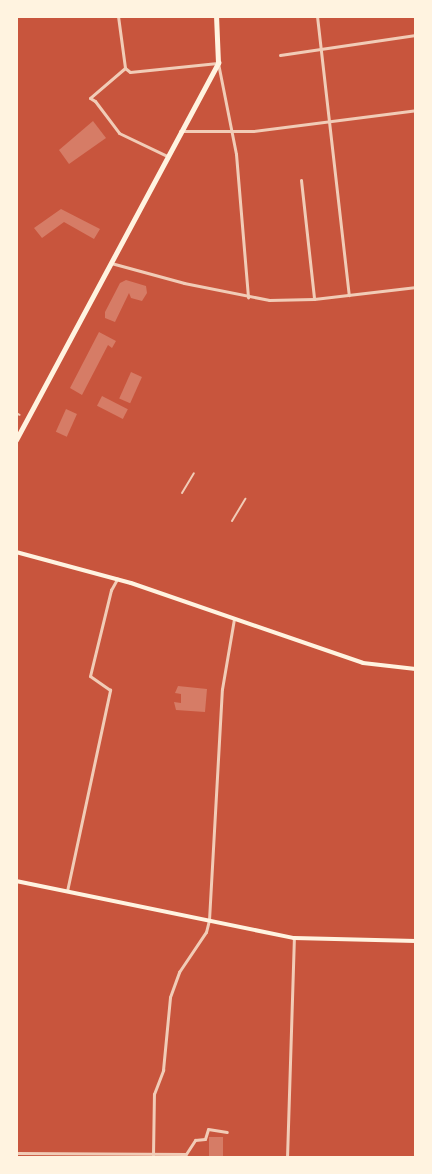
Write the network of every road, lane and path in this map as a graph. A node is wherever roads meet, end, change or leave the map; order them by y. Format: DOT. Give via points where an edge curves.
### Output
graph roads {
  1 [pos="118,16"];
  2 [pos="216,16"];
  3 [pos="316,16"];
  4 [pos="416,35"];
  5 [pos="320,49"];
  6 [pos="280,55"];
  7 [pos="218,63"];
  8 [pos="125,68"];
  9 [pos="416,110"];
  10 [pos="330,123"];
  11 [pos="180,131"];
  12 [pos="232,133"];
  13 [pos="166,156"];
  14 [pos="301,180"];
  15 [pos="111,262"];
  16 [pos="416,287"];
  17 [pos="349,295"];
  18 [pos="248,297"];
  19 [pos="314,299"];
  20 [pos="16,413"];
  21 [pos="20,415"];
  22 [pos="16,440"];
  23 [pos="194,473"];
  24 [pos="182,493"];
  25 [pos="245,499"];
  26 [pos="232,521"];
  27 [pos="16,552"];
  28 [pos="117,579"];
  29 [pos="234,619"];
  30 [pos="415,668"];
  31 [pos="16,881"];
  32 [pos="67,891"];
  33 [pos="209,920"];
  34 [pos="294,938"];
  35 [pos="416,941"];
  36 [pos="227,1132"];
  37 [pos="16,1153"];
  38 [pos="153,1155"];
  39 [pos="287,1158"];
  1 -- 8 [label="street"];
  2 -- 7 [label="main road"];
  3 -- 5 [label="street"];
  4 -- 5 [label="street"];
  5 -- 6 [label="street"];
  5 -- 10 [label="street"];
  7 -- 8 [label="street" via="130,72"];
  7 -- 11 [label="main road"];
  7 -- 12 [label="street"];
  8 -- 13 [label="street" via="90,98 119,132"];
  9 -- 10 [label="street"];
  10 -- 12 [label="street"];
  10 -- 17 [label="street"];
  11 -- 12 [label="street"];
  11 -- 13 [label="main road"];
  12 -- 18 [label="street"];
  13 -- 15 [label="main road"];
  14 -- 19 [label="street"];
  15 -- 18 [label="street"];
  15 -- 22 [label="main road"];
  16 -- 17 [label="street"];
  17 -- 19 [label="street"];
  18 -- 19 [label="street"];
  20 -- 21 [label="street"];
  23 -- 24 [label="street"];
  25 -- 26 [label="street"];
  27 -- 28 [label="main road"];
  28 -- 29 [label="main road"];
  28 -- 32 [label="street" via="90,676 110,690"];
  29 -- 30 [label="main road" via="362,663"];
  29 -- 33 [label="street" via="222,689"];
  31 -- 32 [label="main road"];
  32 -- 33 [label="main road"];
  33 -- 34 [label="main road"];
  33 -- 38 [label="street" via="206,932 179,972 170,997 163,1070 154,1094"];
  34 -- 35 [label="main road"];
  34 -- 39 [label="street"];
  36 -- 38 [label="street" via="208,1129 206,1139 195,1140 186,1154"];
  37 -- 38 [label="street"];
}
